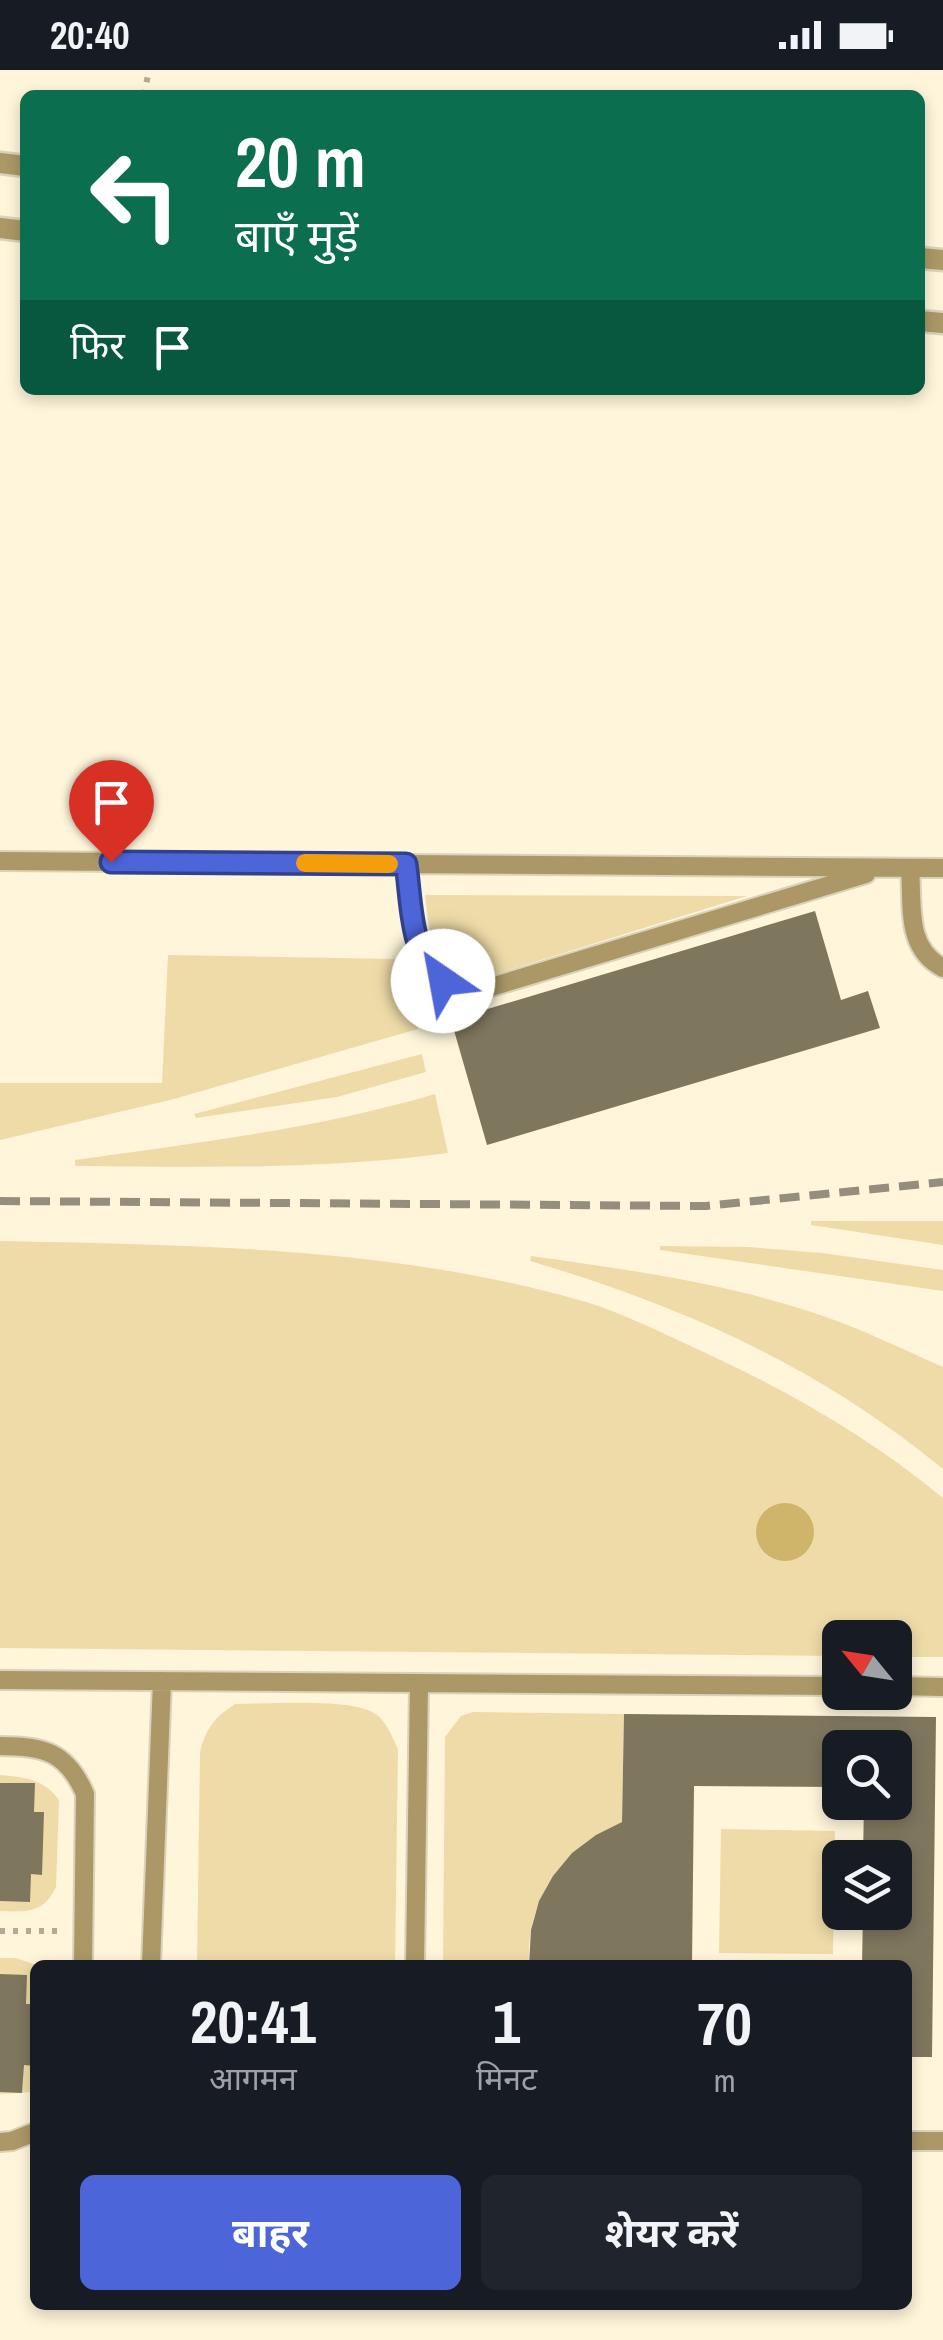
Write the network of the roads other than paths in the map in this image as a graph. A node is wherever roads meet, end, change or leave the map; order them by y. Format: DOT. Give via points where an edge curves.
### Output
graph roads {
  1 [pos="0,861"];
  2 [pos="406,864"];
  3 [pos="884,868"];
  4 [pos="910,868"];
  5 [pos="943,868"];
  6 [pos="943,968"];
  7 [pos="0,1680"];
  8 [pos="162,1680"];
  9 [pos="419,1684"];
  10 [pos="822,1686"];
  11 [pos="912,1686"];
  12 [pos="943,1687"];
  13 [pos="0,1746"];
  14 [pos="84,1960"];
  15 [pos="151,1960"];
  16 [pos="415,1960"];
  17 [pos="30,2134"];
  18 [pos="912,2141"];
  19 [pos="943,2141"];
  20 [pos="0,2142"];
  1 -- 2 [label="lane"];
  2 -- 3 [label="lane"];
  2 -- 3 [label="lane" via="422,958 443,981 478,991"];
  3 -- 4 [label="lane"];
  4 -- 5 [label="lane"];
  4 -- 6 [label="lane" via="918,946"];
  7 -- 8 [label="lane"];
  8 -- 9 [label="lane"];
  8 -- 15 [label="lane"];
  9 -- 10 [label="lane"];
  9 -- 16 [label="lane"];
  11 -- 12 [label="lane"];
  13 -- 14 [label="lane" via="53,1753 74,1770 85,1794"];
  17 -- 20 [label="lane"];
  18 -- 19 [label="lane"];
}
